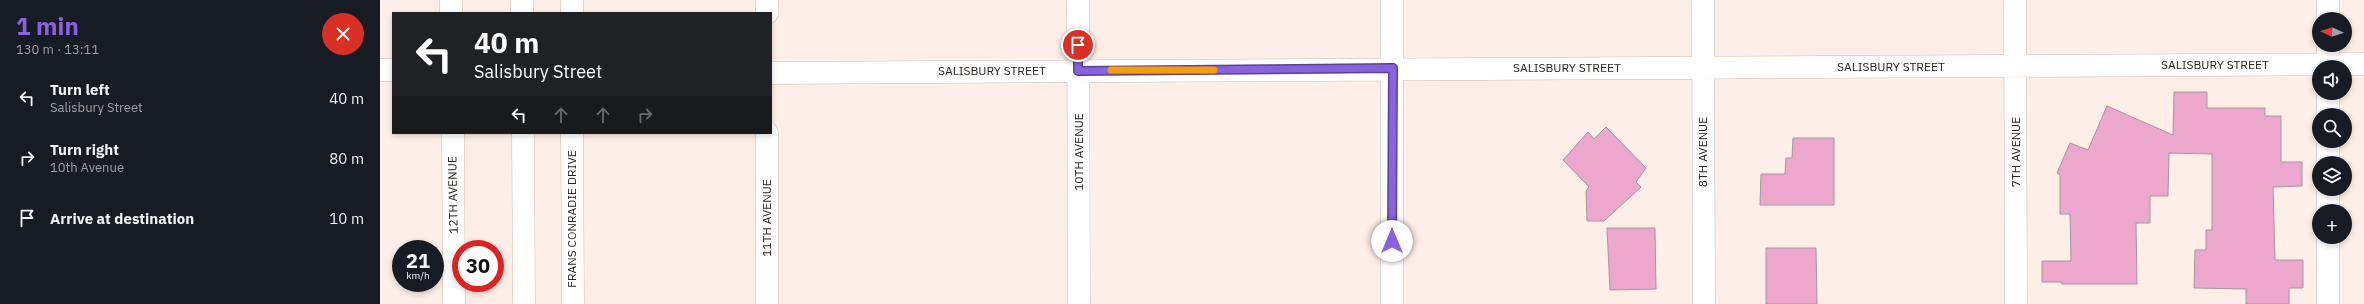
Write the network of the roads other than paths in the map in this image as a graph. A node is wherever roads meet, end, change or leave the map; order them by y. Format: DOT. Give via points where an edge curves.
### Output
graph roads {
  1 [pos="451,0"];
  2 [pos="522,0"];
  3 [pos="572,0"];
  4 [pos="767,0"];
  5 [pos="1078,0"];
  6 [pos="1392,0"];
  7 [pos="1703,0"];
  8 [pos="2015,0"];
  9 [pos="2328,0"];
  10 [pos="451,12"];
  11 [pos="522,12"];
  12 [pos="572,12"];
  13 [pos="767,12"];
  14 [pos="2328,12"];
  15 [pos="2328,59"];
  16 [pos="2364,64"];
  17 [pos="2016,66"];
  18 [pos="1393,68"];
  19 [pos="1703,68"];
  20 [pos="380,70"];
  21 [pos="392,70"];
  22 [pos="1078,71"];
  23 [pos="772,72"];
  24 [pos="452,134"];
  25 [pos="523,134"];
  26 [pos="572,134"];
  27 [pos="767,134"];
  28 [pos="2328,244"];
  29 [pos="454,304"];
  30 [pos="524,304"];
  31 [pos="573,304"];
  32 [pos="768,304"];
  33 [pos="1079,304"];
  34 [pos="1392,304"];
  35 [pos="1704,304"];
  36 [pos="2016,304"];
  37 [pos="2328,304"];
  1 -- 10 [label="street"];
  2 -- 11 [label="street"];
  3 -- 12 [label="street"];
  4 -- 13 [label="street"];
  5 -- 22 [label="street, 10TH AVENUE"];
  6 -- 18 [label="street"];
  7 -- 19 [label="street, 8TH AVENUE"];
  8 -- 17 [label="street, 7TH AVENUE"];
  9 -- 14 [label="street"];
  15 -- 16 [label="street, SALISBURY STREET"];
  15 -- 17 [label="street, SALISBURY STREET"];
  17 -- 19 [label="street, SALISBURY STREET"];
  17 -- 36 [label="street, 7TH AVENUE"];
  18 -- 19 [label="street, SALISBURY STREET"];
  18 -- 22 [label="street, SALISBURY STREET"];
  18 -- 34 [label="street"];
  19 -- 35 [label="street, 8TH AVENUE"];
  20 -- 21 [label="street"];
  22 -- 23 [label="street, SALISBURY STREET"];
  22 -- 33 [label="street, 10TH AVENUE"];
  24 -- 29 [label="street, 12TH AVENUE"];
  25 -- 30 [label="street"];
  26 -- 31 [label="street, FRANS CONRADIE DRIVE"];
  27 -- 32 [label="street, 11TH AVENUE"];
  28 -- 37 [label="street"];
}
